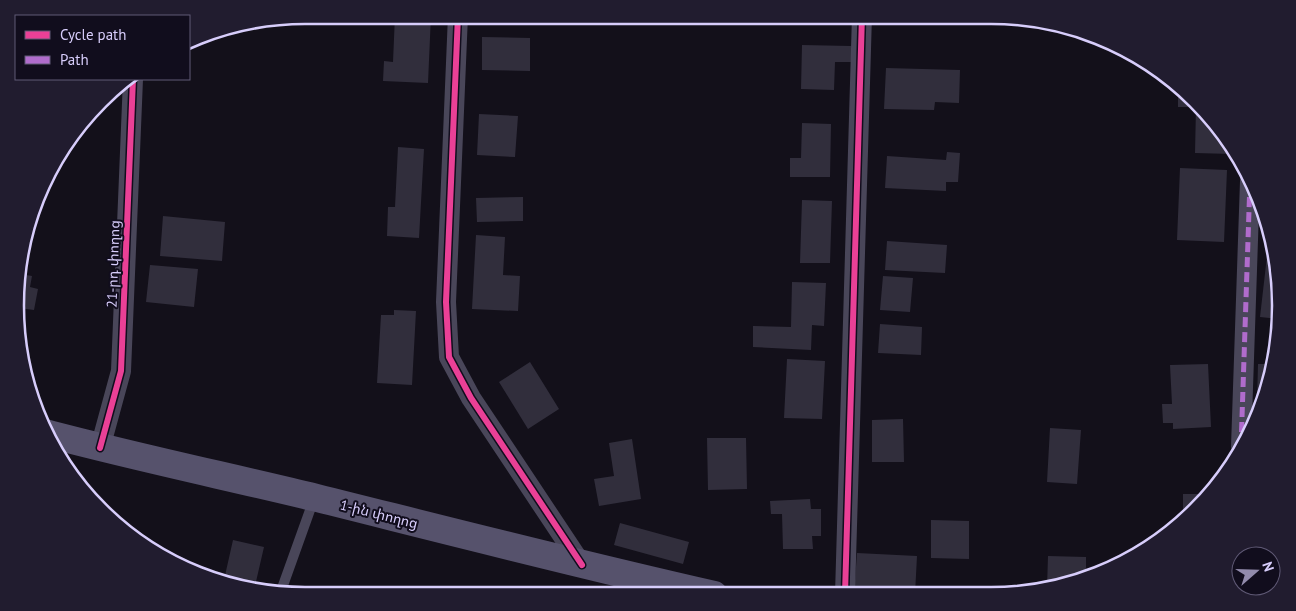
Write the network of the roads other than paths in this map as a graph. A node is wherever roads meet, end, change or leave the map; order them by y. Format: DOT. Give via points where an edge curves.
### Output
graph roads {
  1 [pos="458,24"];
  2 [pos="862,24"];
  3 [pos="133,83"];
  4 [pos="1250,195"];
  5 [pos="1241,433"];
  6 [pos="56,436"];
  7 [pos="100,448"];
  8 [pos="315,498"];
  9 [pos="582,565"];
  10 [pos="283,587"];
  11 [pos="679,587"];
  12 [pos="845,587"];
  1 -- 9 [label="street" via="446,302 449,358 471,398"];
  2 -- 12 [label="street"];
  3 -- 7 [label="street, 21-րդ փողոց" via="121,371"];
  4 -- 5 [label="street"];
  6 -- 7 [label="main road, 1-ին փողոց"];
  7 -- 8 [label="main road, 1-ին փողոց"];
  8 -- 9 [label="main road, 1-ին փողոց"];
  8 -- 10 [label="lane"];
  9 -- 11 [label="main road, 1-ին փողոց"];
}
